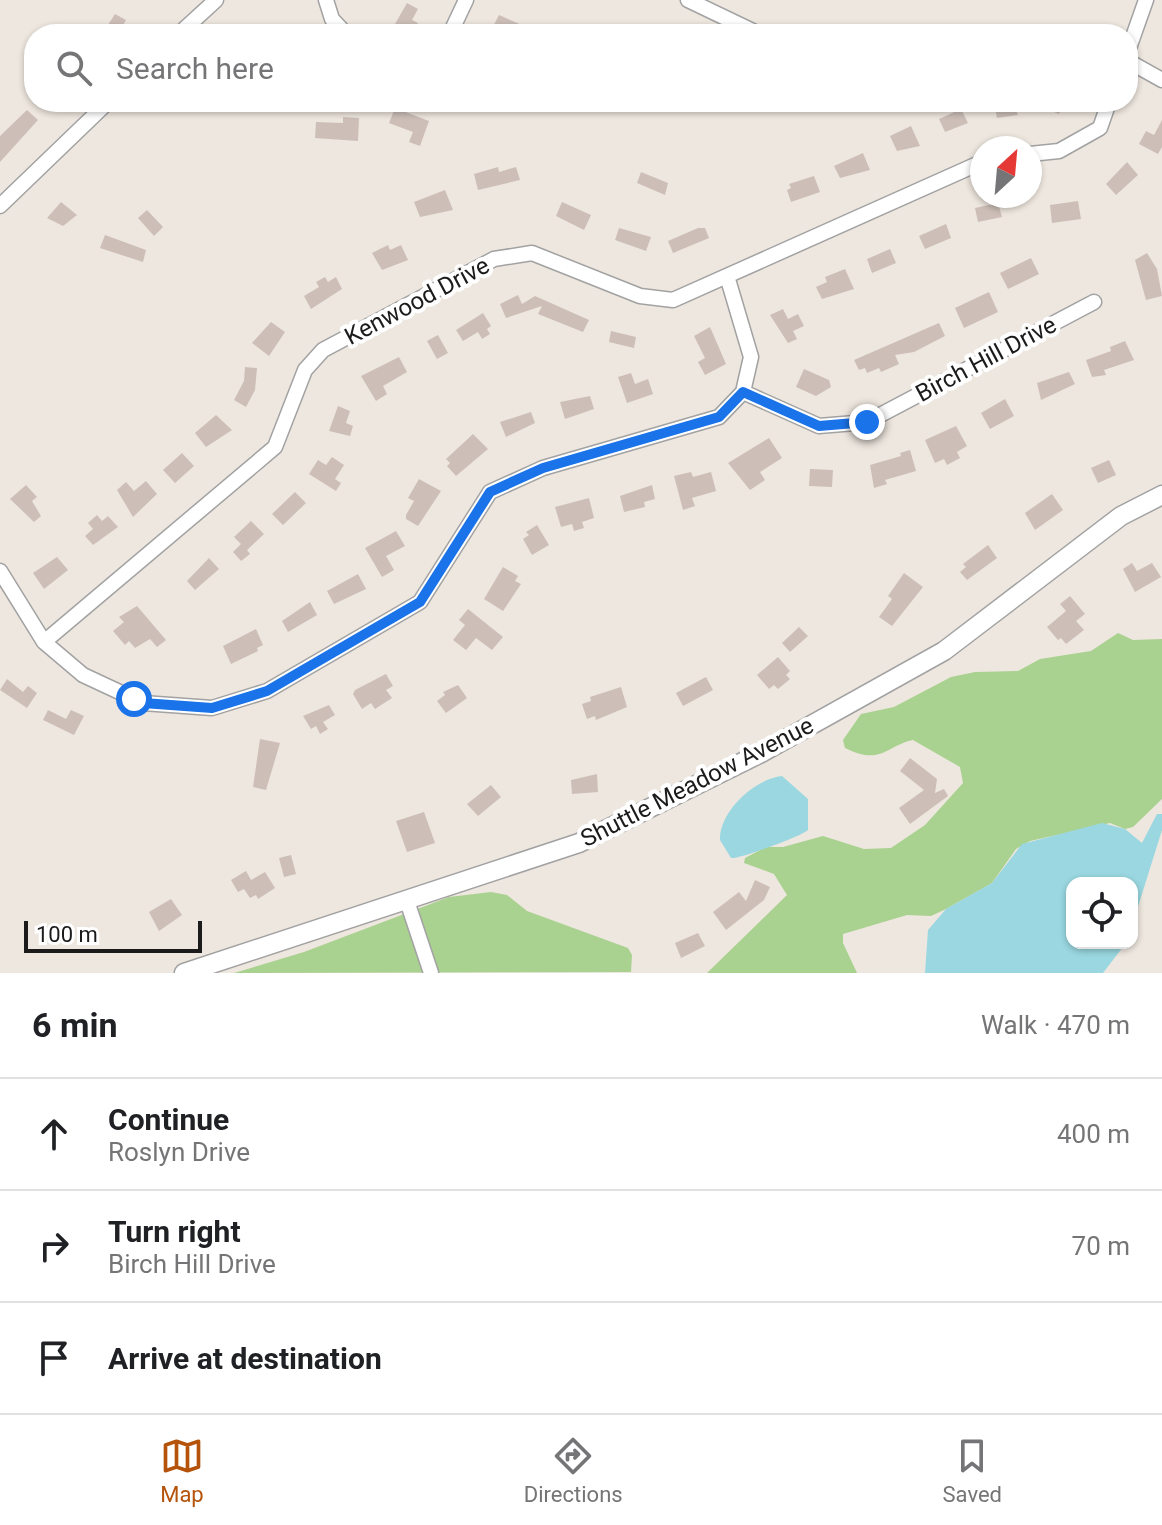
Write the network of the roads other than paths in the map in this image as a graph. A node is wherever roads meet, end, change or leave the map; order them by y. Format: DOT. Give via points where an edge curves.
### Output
graph roads {
  1 [pos="216,0"];
  2 [pos="326,0"];
  3 [pos="466,0"];
  4 [pos="688,0"];
  5 [pos="1146,0"];
  6 [pos="190,24"];
  7 [pos="337,24"];
  8 [pos="455,24"];
  9 [pos="738,24"];
  10 [pos="1138,24"];
  11 [pos="1138,67"];
  12 [pos="1162,80"];
  13 [pos="98,112"];
  14 [pos="1106,112"];
  15 [pos="1042,153"];
  16 [pos="970,167"];
  17 [pos="0,206"];
  18 [pos="727,276"];
  19 [pos="1094,302"];
  20 [pos="743,392"];
  21 [pos="1162,495"];
  22 [pos="0,571"];
  23 [pos="44,642"];
  24 [pos="407,901"];
  25 [pos="430,972"];
  26 [pos="184,973"];
  1 -- 6 [label="street"];
  2 -- 7 [label="street"];
  3 -- 8 [label="street"];
  4 -- 9 [label="street"];
  5 -- 10 [label="street"];
  11 -- 12 [label="street"];
  13 -- 17 [label="street"];
  14 -- 15 [label="street" via="1100,128 1059,151"];
  16 -- 18 [label="street, Kenwood Drive"];
  18 -- 20 [label="street" via="751,357"];
  18 -- 23 [label="street, Kenwood Drive" via="673,300 640,296 532,253 494,259 323,350 305,370 275,447"];
  19 -- 20 [label="street, Birch Hill Drive" via="867,422 819,426"];
  20 -- 23 [label="street" via="719,417 543,468 490,492 420,602 267,691 212,708 143,703 83,675"];
  21 -- 24 [label="street, Shuttle Meadow Avenue" via="1121,516 944,651 761,753 579,843"];
  22 -- 23 [label="street"];
  24 -- 25 [label="street"];
  24 -- 26 [label="street, Shuttle Meadow Avenue"];
}
